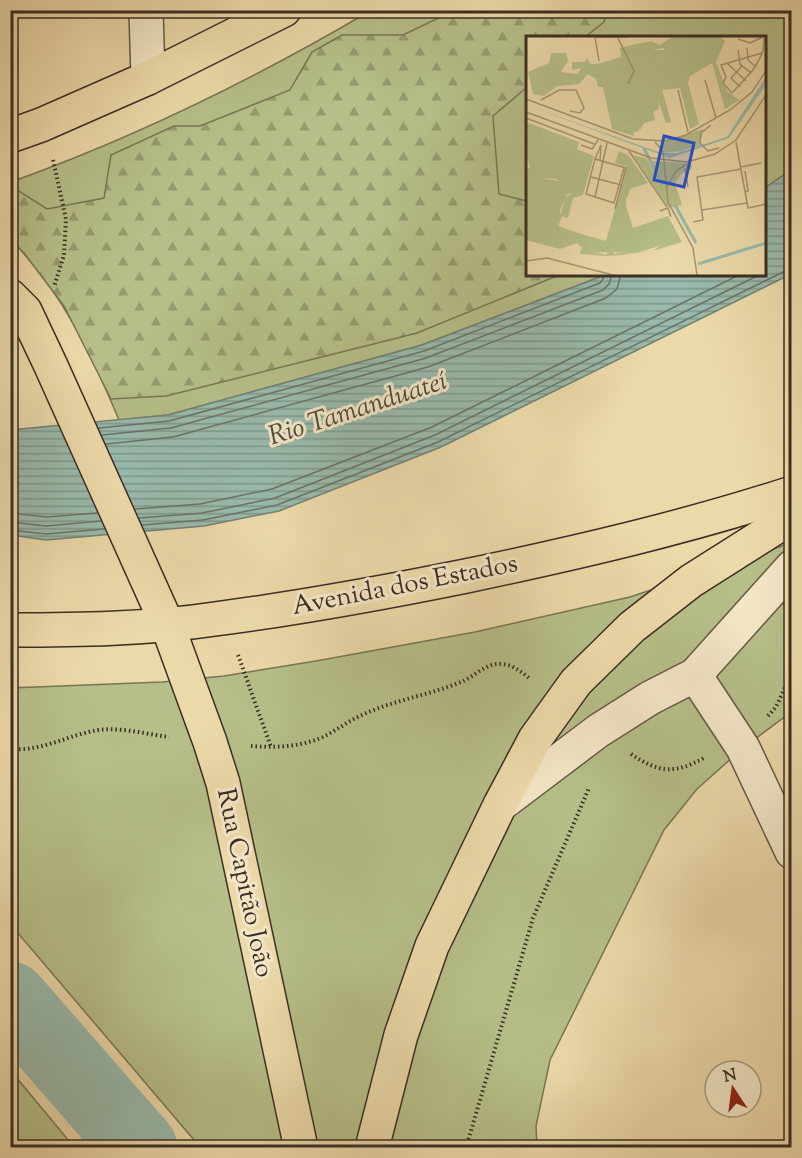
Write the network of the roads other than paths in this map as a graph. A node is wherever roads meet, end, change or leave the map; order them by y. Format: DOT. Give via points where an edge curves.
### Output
graph roads {
  1 [pos="146,10"];
  2 [pos="277,12"];
  3 [pos="148,78"];
  4 [pos="10,136"];
  5 [pos="18,304"];
  6 [pos="792,494"];
  7 [pos="792,517"];
  8 [pos="792,567"];
  9 [pos="167,624"];
  10 [pos="10,630"];
  11 [pos="695,675"];
  12 [pos="500,805"];
  13 [pos="792,852"];
  14 [pos="301,1148"];
  15 [pos="372,1148"];
  1 -- 3 [label="lane"];
  2 -- 3 [label="highway"];
  3 -- 4 [label="highway"];
  5 -- 9 [label="highway, Rua Capitão João" via="51,366"];
  6 -- 9 [label="highway, Avenida dos Estados" via="717,518 593,549 384,592"];
  7 -- 12 [label="highway" via="691,581 632,627 576,682 535,739"];
  8 -- 11 [label="lane"];
  9 -- 10 [label="highway, Avenida dos Estados"];
  9 -- 14 [label="highway, Rua Capitão João" via="223,783"];
  11 -- 12 [label="lane" via="598,731"];
  11 -- 13 [label="lane" via="743,748"];
  12 -- 15 [label="highway" via="432,946 401,1035"];
}
